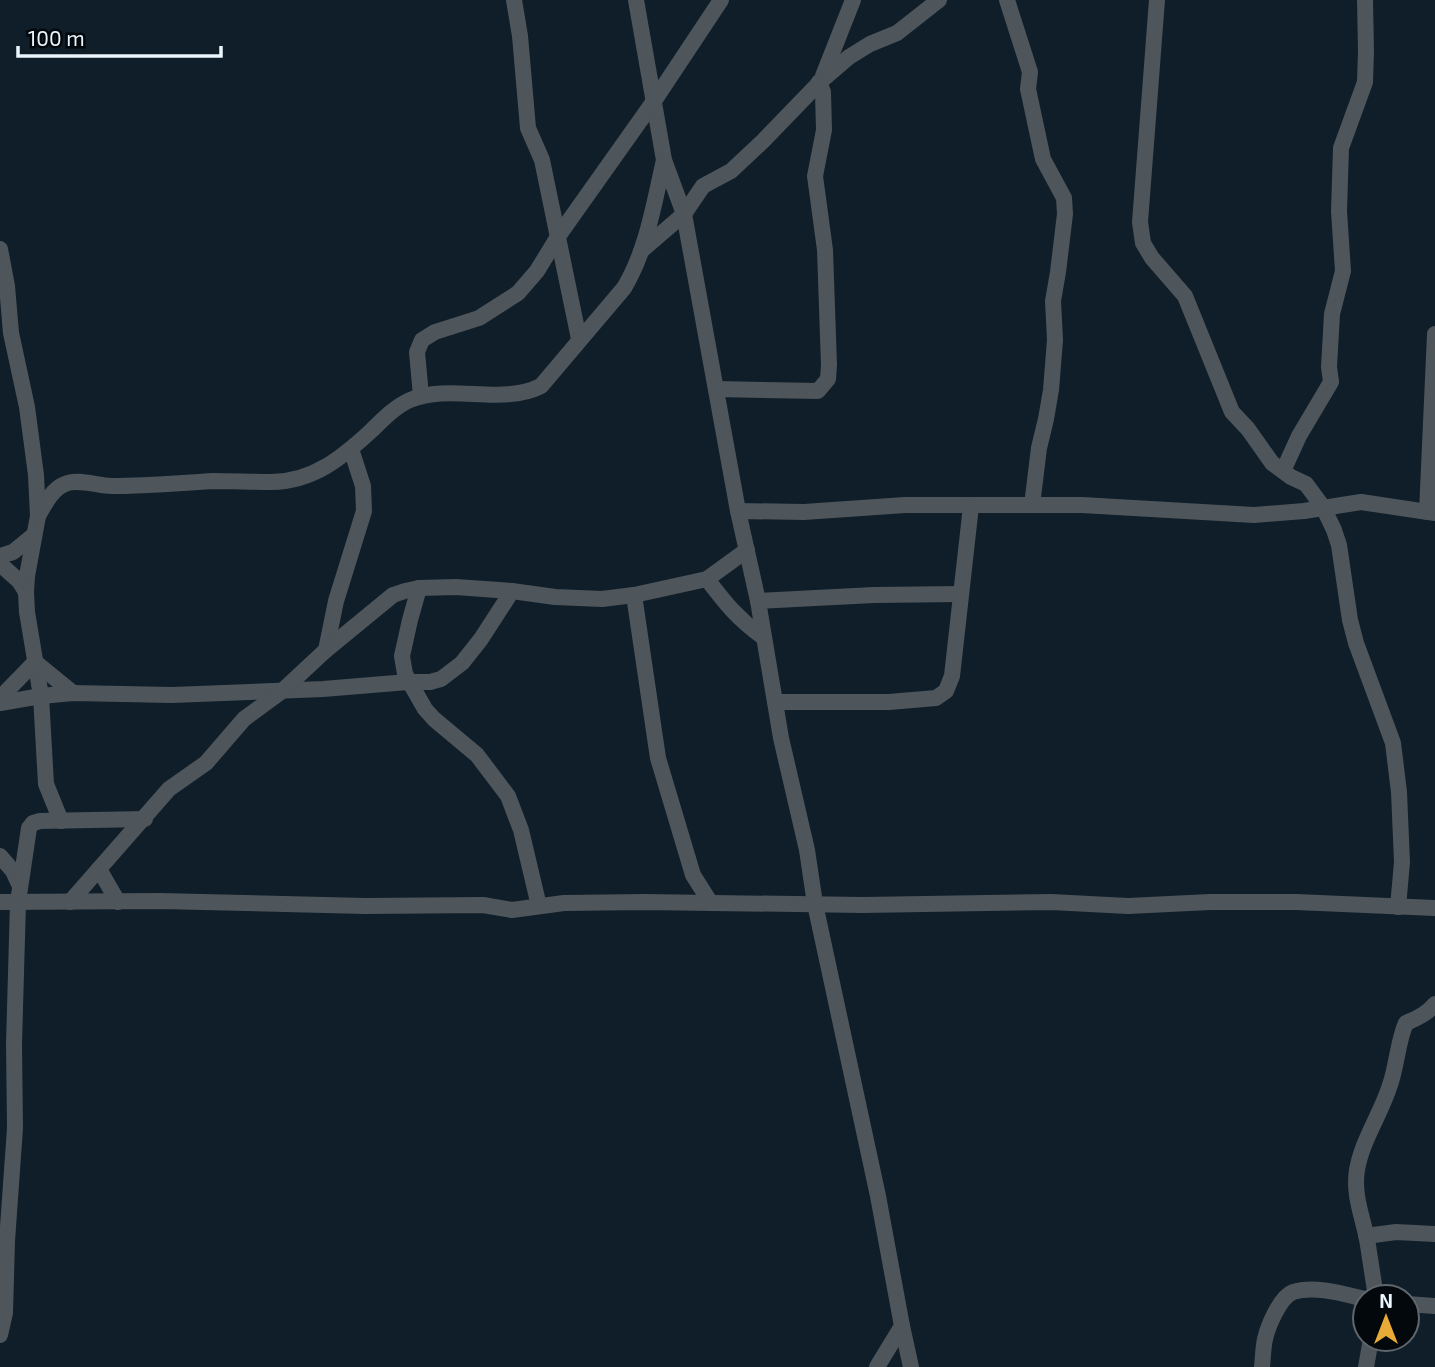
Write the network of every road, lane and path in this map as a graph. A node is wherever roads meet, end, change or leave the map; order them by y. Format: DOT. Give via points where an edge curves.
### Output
graph roads {
  1 [pos="514,0"];
  2 [pos="636,0"];
  3 [pos="721,0"];
  4 [pos="853,0"];
  5 [pos="939,0"];
  6 [pos="1007,0"];
  7 [pos="1157,0"];
  8 [pos="1365,0"];
  9 [pos="820,82"];
  10 [pos="654,101"];
  11 [pos="664,160"];
  12 [pos="684,214"];
  13 [pos="559,234"];
  14 [pos="0,249"];
  15 [pos="641,251"];
  16 [pos="1435,334"];
  17 [pos="579,339"];
  18 [pos="716,389"];
  19 [pos="421,396"];
  20 [pos="351,449"];
  21 [pos="1283,471"];
  22 [pos="1031,505"];
  23 [pos="971,506"];
  24 [pos="1323,507"];
  25 [pos="738,511"];
  26 [pos="1431,513"];
  27 [pos="38,516"];
  28 [pos="34,535"];
  29 [pos="747,550"];
  30 [pos="0,556"];
  31 [pos="0,564"];
  32 [pos="707,579"];
  33 [pos="419,588"];
  34 [pos="512,591"];
  35 [pos="26,592"];
  36 [pos="960,594"];
  37 [pos="634,595"];
  38 [pos="758,601"];
  39 [pos="763,636"];
  40 [pos="326,650"];
  41 [pos="35,662"];
  42 [pos="408,682"];
  43 [pos="282,691"];
  44 [pos="73,693"];
  45 [pos="41,696"];
  46 [pos="0,700"];
  47 [pos="775,702"];
  48 [pos="145,819"];
  49 [pos="61,821"];
  50 [pos="0,856"];
  51 [pos="99,869"];
  52 [pos="19,894"];
  53 [pos="0,902"];
  54 [pos="70,902"];
  55 [pos="118,902"];
  56 [pos="710,902"];
  57 [pos="815,904"];
  58 [pos="540,906"];
  59 [pos="1398,907"];
  60 [pos="1435,908"];
  61 [pos="1435,1004"];
  62 [pos="1435,1234"];
  63 [pos="1366,1236"];
  64 [pos="1374,1283"];
  65 [pos="1351,1296"];
  66 [pos="902,1326"];
  67 [pos="0,1335"];
  68 [pos="877,1367"];
  69 [pos="911,1367"];
  70 [pos="1262,1367"];
  1 -- 13 [label="street" via="528,128 542,160"];
  2 -- 10 [label="street"];
  3 -- 10 [label="street"];
  4 -- 9 [label="street"];
  5 -- 9 [label="street" via="897,33 849,57"];
  6 -- 22 [label="street" via="1030,72 1028,89 1043,159 1063,198 1065,214 1053,302 1051,390"];
  7 -- 21 [label="street" via="1140,222 1143,243 1185,296 1232,412"];
  8 -- 21 [label="street" via="1365,82 1341,148 1343,271 1332,314 1331,382"];
  9 -- 12 [label="street" via="731,171 703,186"];
  9 -- 18 [label="street" via="824,130 815,176 825,250 828,379 818,391"];
  10 -- 11 [label="street"];
  10 -- 13 [label="street"];
  11 -- 12 [label="street"];
  11 -- 15 [label="street"];
  12 -- 15 [label="street"];
  12 -- 18 [label="street"];
  13 -- 17 [label="street"];
  13 -- 19 [label="street" via="518,293 479,318 422,340 417,352"];
  14 -- 27 [label="street" via="27,407"];
  15 -- 17 [label="street" via="624,288"];
  16 -- 26 [label="street"];
  17 -- 19 [label="street" via="541,386 531,390"];
  18 -- 25 [label="street"];
  19 -- 20 [label="street" via="386,417"];
  20 -- 27 [label="street" via="296,480 122,486 74,481 55,490"];
  20 -- 40 [label="street" via="363,486 364,511"];
  21 -- 24 [label="street" via="1306,484"];
  22 -- 23 [label="street"];
  22 -- 24 [label="street" via="1254,515"];
  23 -- 25 [label="street"];
  23 -- 36 [label="street"];
  24 -- 26 [label="street" via="1361,502"];
  24 -- 59 [label="street" via="1339,545 1356,643 1393,743 1402,850"];
  25 -- 29 [label="street"];
  27 -- 28 [label="street"];
  28 -- 30 [label="street"];
  28 -- 35 [label="street"];
  29 -- 32 [label="street"];
  29 -- 38 [label="street"];
  31 -- 35 [label="street"];
  32 -- 37 [label="street"];
  32 -- 39 [label="street" via="731,611"];
  33 -- 34 [label="street"];
  33 -- 40 [label="street" via="393,595"];
  33 -- 42 [label="street" via="402,656"];
  34 -- 37 [label="street" via="602,599"];
  34 -- 42 [label="street" via="462,663 441,679"];
  35 -- 41 [label="street"];
  36 -- 38 [label="street"];
  36 -- 47 [label="street" via="952,676 946,691 936,698"];
  37 -- 56 [label="street" via="658,758 693,875"];
  38 -- 39 [label="street"];
  39 -- 47 [label="street"];
  40 -- 43 [label="street"];
  41 -- 44 [label="street"];
  41 -- 45 [label="street"];
  41 -- 46 [label="street"];
  42 -- 43 [label="street"];
  42 -- 58 [label="street" via="425,709 477,755 508,796 522,830"];
  43 -- 44 [label="street"];
  43 -- 48 [label="street" via="244,719 206,763 169,789"];
  44 -- 45 [label="street"];
  45 -- 46 [label="street"];
  45 -- 49 [label="street" via="46,784"];
  47 -- 57 [label="street"];
  48 -- 49 [label="street"];
  48 -- 51 [label="street"];
  49 -- 52 [label="street" via="40,821 29,828"];
  50 -- 52 [label="street" via="13,871"];
  51 -- 54 [label="street"];
  51 -- 55 [label="street"];
  52 -- 53 [label="street"];
  52 -- 54 [label="street"];
  52 -- 67 [label="street" via="15,1128"];
  54 -- 55 [label="street"];
  55 -- 58 [label="street" via="483,905 512,910"];
  56 -- 57 [label="street"];
  56 -- 58 [label="street"];
  57 -- 59 [label="street" via="1296,902"];
  57 -- 66 [label="street"];
  59 -- 60 [label="street"];
  61 -- 63 [label="street" via="1406,1023 1402,1031 1393,1078 1357,1169 1357,1203"];
  62 -- 63 [label="street"];
  63 -- 64 [label="street"];
  65 -- 70 [label="street" via="1332,1291 1291,1293 1271,1322"];
  66 -- 68 [label="street"];
  66 -- 69 [label="street"];
}
